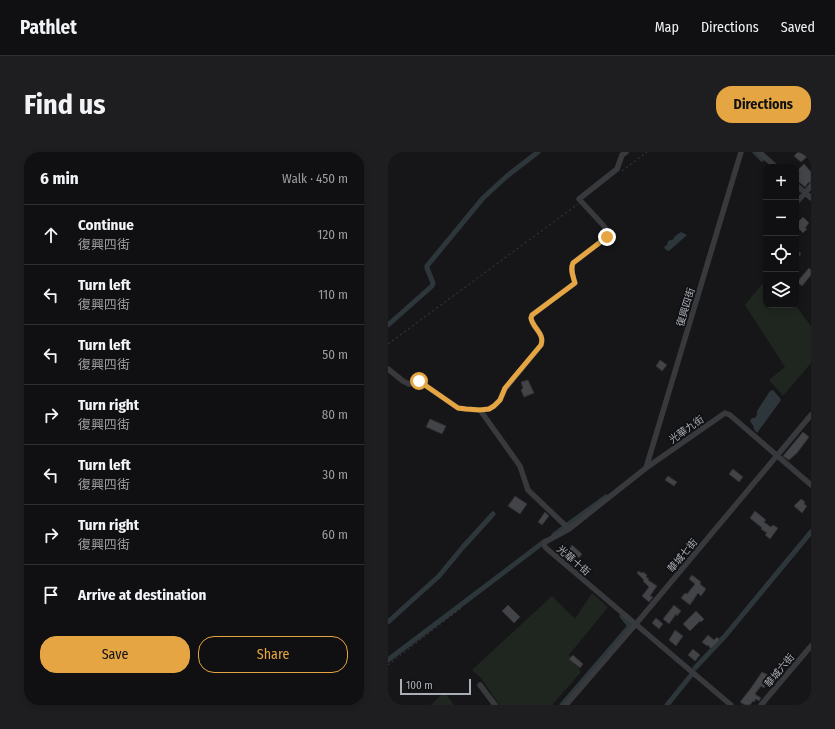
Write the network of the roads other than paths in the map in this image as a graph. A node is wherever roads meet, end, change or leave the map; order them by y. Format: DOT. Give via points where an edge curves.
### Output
graph roads {
  1 [pos="626,152"];
  2 [pos="741,152"];
  3 [pos="759,152"];
  4 [pos="773,164"];
  5 [pos="811,186"];
  6 [pos="799,188"];
  7 [pos="804,193"];
  8 [pos="811,198"];
  9 [pos="798,200"];
  10 [pos="388,369"];
  11 [pos="480,410"];
  12 [pos="811,415"];
  13 [pos="778,456"];
  14 [pos="646,468"];
  15 [pos="811,485"];
  16 [pos="569,529"];
  17 [pos="635,625"];
  18 [pos="811,646"];
  19 [pos="480,685"];
  20 [pos="495,705"];
  21 [pos="566,705"];
  22 [pos="731,705"];
  23 [pos="761,705"];
  1 -- 11 [label="street" via="622,155 617,169 579,199 603,225 608,232 607,237 573,263 571,270 575,283 532,315 532,323 542,336 541,345 505,388 500,400 489,409"];
  2 -- 14 [label="street, 復興四街"];
  3 -- 4 [label="street"];
  5 -- 7 [label="street"];
  6 -- 7 [label="street"];
  7 -- 8 [label="street"];
  7 -- 9 [label="street"];
  10 -- 11 [label="street" via="410,384 419,381 458,408"];
  11 -- 16 [label="street, 光華十街" via="520,466 528,490"];
  12 -- 13 [label="street, 華城七街"];
  13 -- 14 [label="street, 光華九街" via="725,413"];
  13 -- 15 [label="street, 光華九街"];
  13 -- 17 [label="street, 華城七街"];
  14 -- 16 [label="street, 光華九街"];
  16 -- 17 [label="street, 光華十街" via="545,542 546,548"];
  17 -- 21 [label="street, 華城七街"];
  17 -- 22 [label="street, 光華十街"];
  18 -- 23 [label="street, 華城六街"];
  19 -- 20 [label="street"];
}
